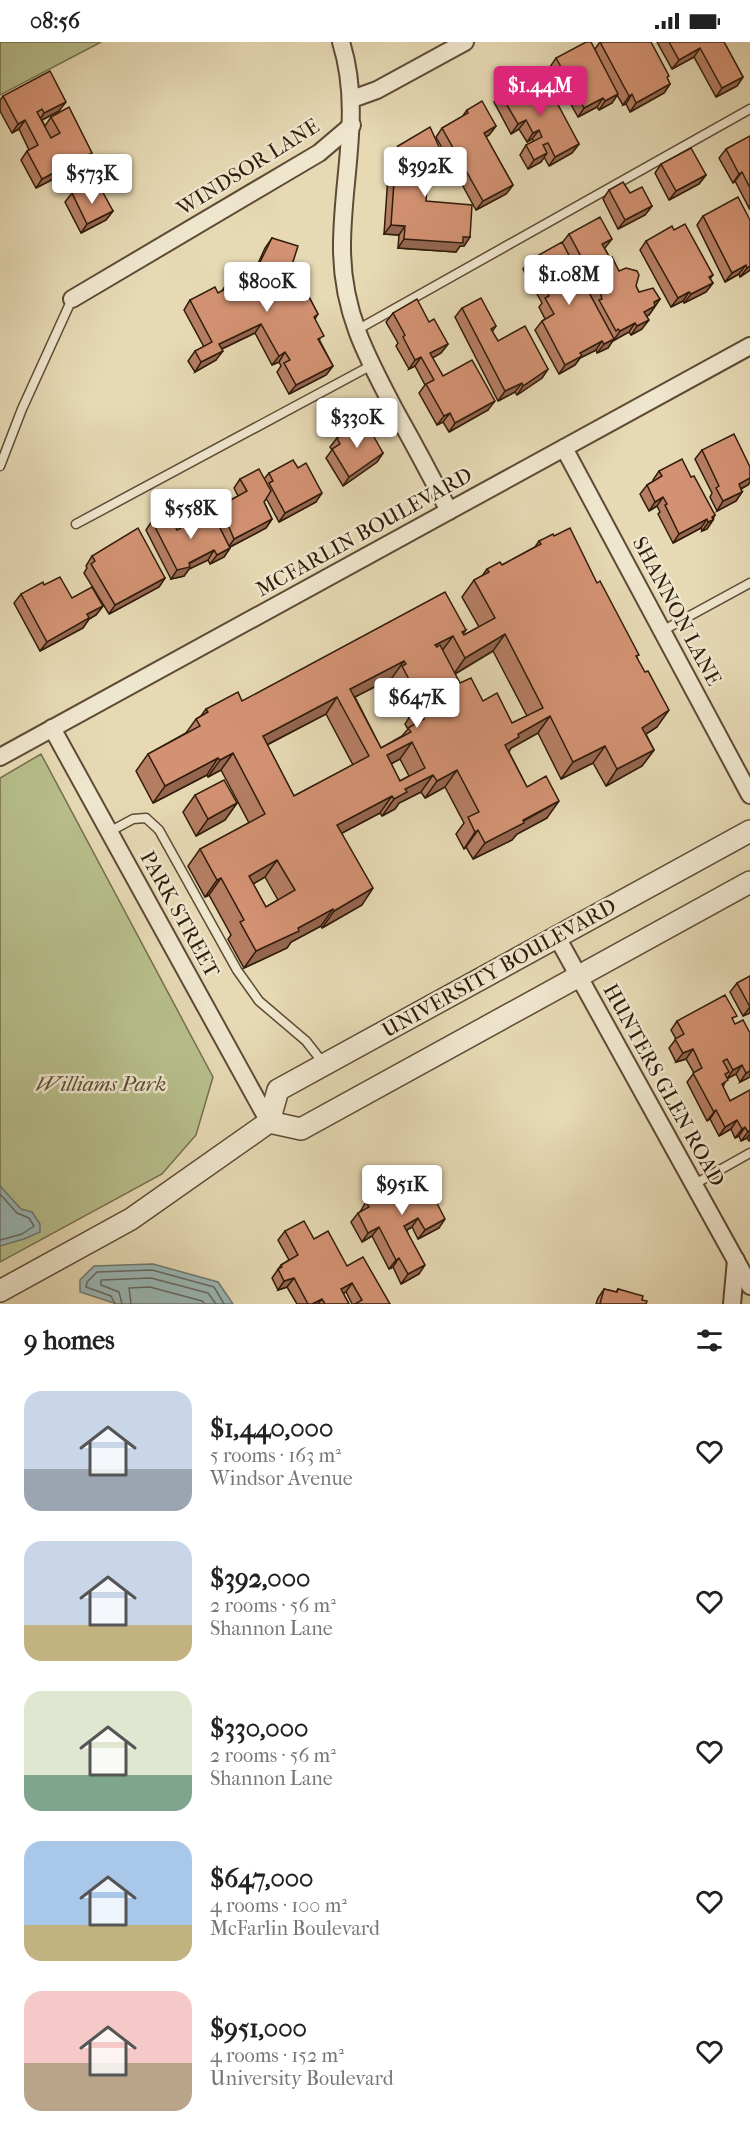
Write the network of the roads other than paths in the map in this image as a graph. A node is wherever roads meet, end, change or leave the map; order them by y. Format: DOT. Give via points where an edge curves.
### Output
graph roads {
  1 [pos="341,42"];
  2 [pos="465,42"];
  3 [pos="352,99"];
  4 [pos="750,109"];
  5 [pos="352,125"];
  6 [pos="72,299"];
  7 [pos="355,331"];
  8 [pos="750,346"];
  9 [pos="372,365"];
  10 [pos="564,448"];
  11 [pos="0,466"];
  12 [pos="449,511"];
  13 [pos="76,524"];
  14 [pos="750,583"];
  15 [pos="662,631"];
  16 [pos="52,728"];
  17 [pos="0,757"];
  18 [pos="750,795"];
  19 [pos="750,831"];
  20 [pos="109,832"];
  21 [pos="750,882"];
  22 [pos="557,937"];
  23 [pos="579,976"];
  24 [pos="324,1064"];
  25 [pos="269,1122"];
  26 [pos="750,1153"];
  27 [pos="693,1185"];
  28 [pos="736,1260"];
  29 [pos="750,1286"];
  30 [pos="0,1291"];
  31 [pos="732,1304"];
  1 -- 3 [label="street"];
  2 -- 3 [label="street" via="377,90"];
  3 -- 5 [label="street"];
  4 -- 7 [label="lane"];
  5 -- 6 [label="street, WINDSOR LANE" via="319,153"];
  5 -- 7 [label="street" via="342,251"];
  6 -- 11 [label="lane"];
  7 -- 9 [label="street"];
  8 -- 10 [label="street, MCFARLIN BOULEVARD"];
  9 -- 12 [label="street"];
  9 -- 13 [label="lane"];
  10 -- 12 [label="street, MCFARLIN BOULEVARD"];
  10 -- 15 [label="street, SHANNON LANE"];
  12 -- 16 [label="street, MCFARLIN BOULEVARD"];
  14 -- 15 [label="lane"];
  15 -- 18 [label="street, SHANNON LANE"];
  16 -- 17 [label="street, MCFARLIN BOULEVARD"];
  16 -- 20 [label="street, PARK STREET"];
  19 -- 22 [label="street, UNIVERSITY BOULEVARD"];
  20 -- 24 [label="lane" via="133,819 146,818 159,830 259,1002 306,1041"];
  20 -- 25 [label="street, PARK STREET"];
  21 -- 23 [label="street"];
  22 -- 23 [label="street, HUNTERS GLEN ROAD"];
  22 -- 24 [label="street, UNIVERSITY BOULEVARD"];
  23 -- 25 [label="street" via="301,1129"];
  23 -- 27 [label="street, HUNTERS GLEN ROAD"];
  24 -- 25 [label="street, UNIVERSITY BOULEVARD" via="278,1090"];
  25 -- 30 [label="street" via="131,1218"];
  26 -- 27 [label="lane"];
  27 -- 28 [label="street, HUNTERS GLEN ROAD"];
  28 -- 29 [label="street, HUNTERS GLEN ROAD"];
  28 -- 31 [label="street"];
}
